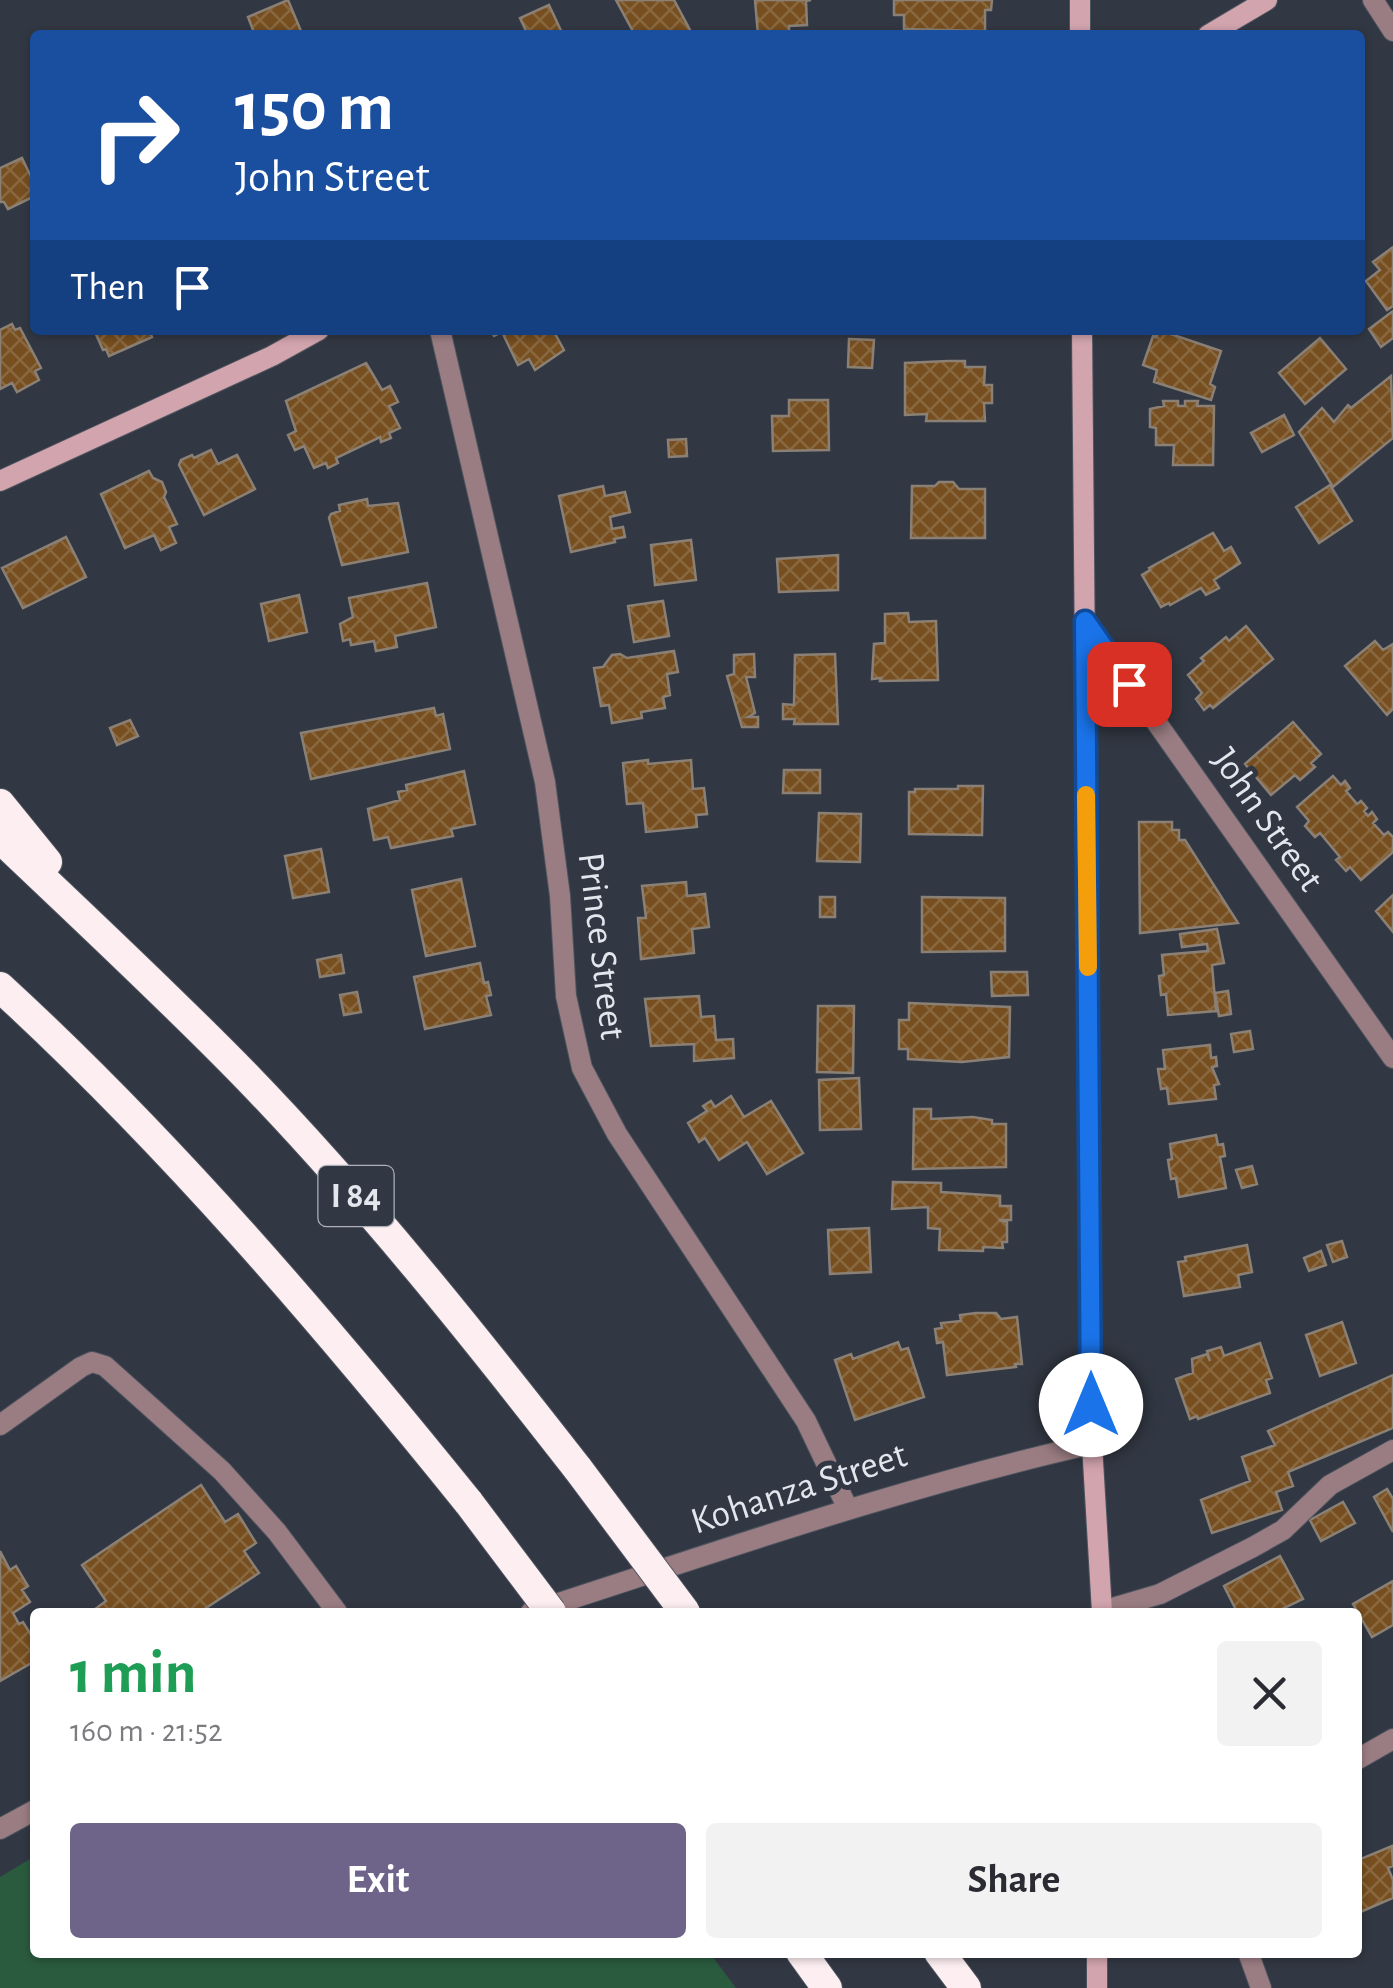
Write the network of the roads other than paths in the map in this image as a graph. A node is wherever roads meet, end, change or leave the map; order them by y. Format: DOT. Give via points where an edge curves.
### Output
graph roads {
  1 [pos="1080,0"];
  2 [pos="1267,0"];
  3 [pos="1373,0"];
  4 [pos="1080,30"];
  5 [pos="1216,30"];
  6 [pos="1393,32"];
  7 [pos="310,335"];
  8 [pos="441,335"];
  9 [pos="1082,335"];
  10 [pos="0,481"];
  11 [pos="1085,621"];
  12 [pos="0,804"];
  13 [pos="0,838"];
  14 [pos="111,943"];
  15 [pos="0,987"];
  16 [pos="1392,1059"];
  17 [pos="0,1425"];
  18 [pos="1092,1444"];
  19 [pos="1393,1450"];
  20 [pos="848,1508"];
  21 [pos="334,1608"];
  22 [pos="544,1608"];
  23 [pos="547,1608"];
  24 [pos="682,1608"];
  25 [pos="1102,1608"];
  26 [pos="1115,1608"];
  27 [pos="1393,1739"];
  28 [pos="1362,1757"];
  29 [pos="30,1813"];
  30 [pos="0,1829"];
  31 [pos="805,1958"];
  32 [pos="944,1958"];
  33 [pos="1097,1958"];
  34 [pos="1250,1958"];
  35 [pos="827,1988"];
  36 [pos="966,1988"];
  37 [pos="1098,1988"];
  38 [pos="1261,1988"];
  1 -- 4 [label="main road"];
  2 -- 5 [label="main road"];
  3 -- 6 [label="street"];
  7 -- 10 [label="main road"];
  8 -- 20 [label="street, Prince Street" via="545,782 566,996 582,1068 806,1421"];
  9 -- 11 [label="main road"];
  11 -- 16 [label="street, John Street"];
  11 -- 18 [label="main road"];
  12 -- 14 [label="highway"];
  13 -- 14 [label="highway, I 84"];
  14 -- 24 [label="highway, I 84, bridge" via="367,1208 477,1339"];
  15 -- 23 [label="highway, bridge" via="271,1267 469,1503"];
  17 -- 21 [label="street" via="81,1367 105,1366 222,1471"];
  18 -- 20 [label="street, Kohanza Street"];
  18 -- 25 [label="main road"];
  19 -- 26 [label="street" via="1330,1485 1283,1530 1160,1594"];
  20 -- 22 [label="street, Kohanza Street"];
  27 -- 28 [label="street"];
  29 -- 30 [label="street"];
  31 -- 35 [label="highway"];
  32 -- 36 [label="highway"];
  33 -- 37 [label="main road"];
  34 -- 38 [label="street"];
}
